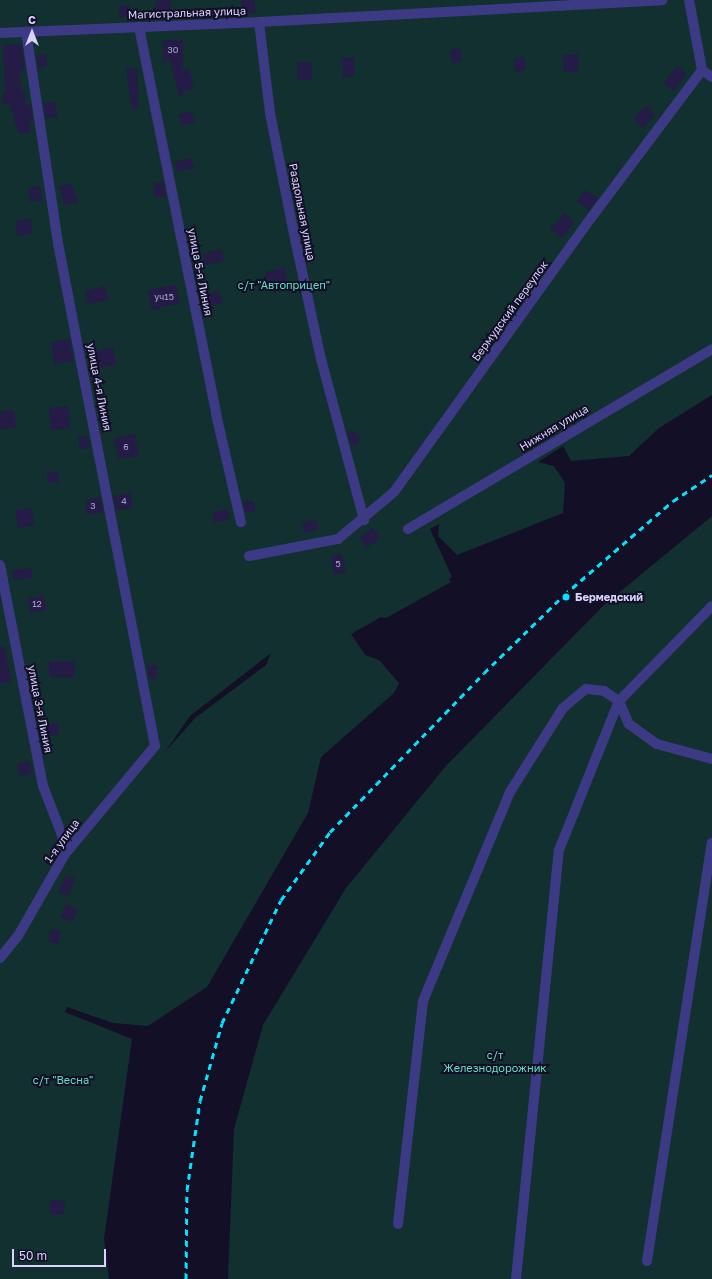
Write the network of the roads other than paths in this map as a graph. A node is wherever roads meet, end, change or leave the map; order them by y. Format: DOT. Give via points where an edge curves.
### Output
graph roads {
  1 [pos="662,0"];
  2 [pos="689,0"];
  3 [pos="259,22"];
  4 [pos="139,27"];
  5 [pos="26,31"];
  6 [pos="0,33"];
  7 [pos="702,70"];
  8 [pos="712,77"];
  9 [pos="712,349"];
  10 [pos="364,520"];
  11 [pos="240,522"];
  12 [pos="408,529"];
  13 [pos="249,556"];
  14 [pos="0,565"];
  15 [pos="712,606"];
  16 [pos="619,701"];
  17 [pos="155,746"];
  18 [pos="712,760"];
  19 [pos="712,843"];
  20 [pos="65,854"];
  21 [pos="0,958"];
  22 [pos="398,1224"];
  23 [pos="647,1261"];
  24 [pos="516,1279"];
  1 -- 3 [label="street, Магистральная улица"];
  2 -- 7 [label="street"];
  3 -- 4 [label="street, Магистральная улица"];
  3 -- 10 [label="street, Раздольная улица" via="270,113 300,262 321,360"];
  4 -- 5 [label="street, Магистральная улица"];
  4 -- 11 [label="street, улица 5-я Линия"];
  5 -- 6 [label="street, Магистральная улица"];
  5 -- 17 [label="street, улица 4-я Линия" via="58,243"];
  7 -- 8 [label="street"];
  7 -- 10 [label="street, Бермудский переулок" via="591,218 394,492"];
  9 -- 12 [label="street, Нижняя улица"];
  10 -- 13 [label="street, Бермудский переулок" via="338,539"];
  14 -- 20 [label="street, улица 3-я Линия" via="42,786 62,835"];
  15 -- 16 [label="street"];
  16 -- 18 [label="street" via="629,724 657,744"];
  16 -- 22 [label="street" via="604,692 586,689 563,708 510,792 463,901 423,1001"];
  16 -- 24 [label="street" via="559,850"];
  17 -- 20 [label="street, 1-я улица"];
  19 -- 23 [label="street"];
  20 -- 21 [label="street, 1-я улица" via="18,936"];
}
